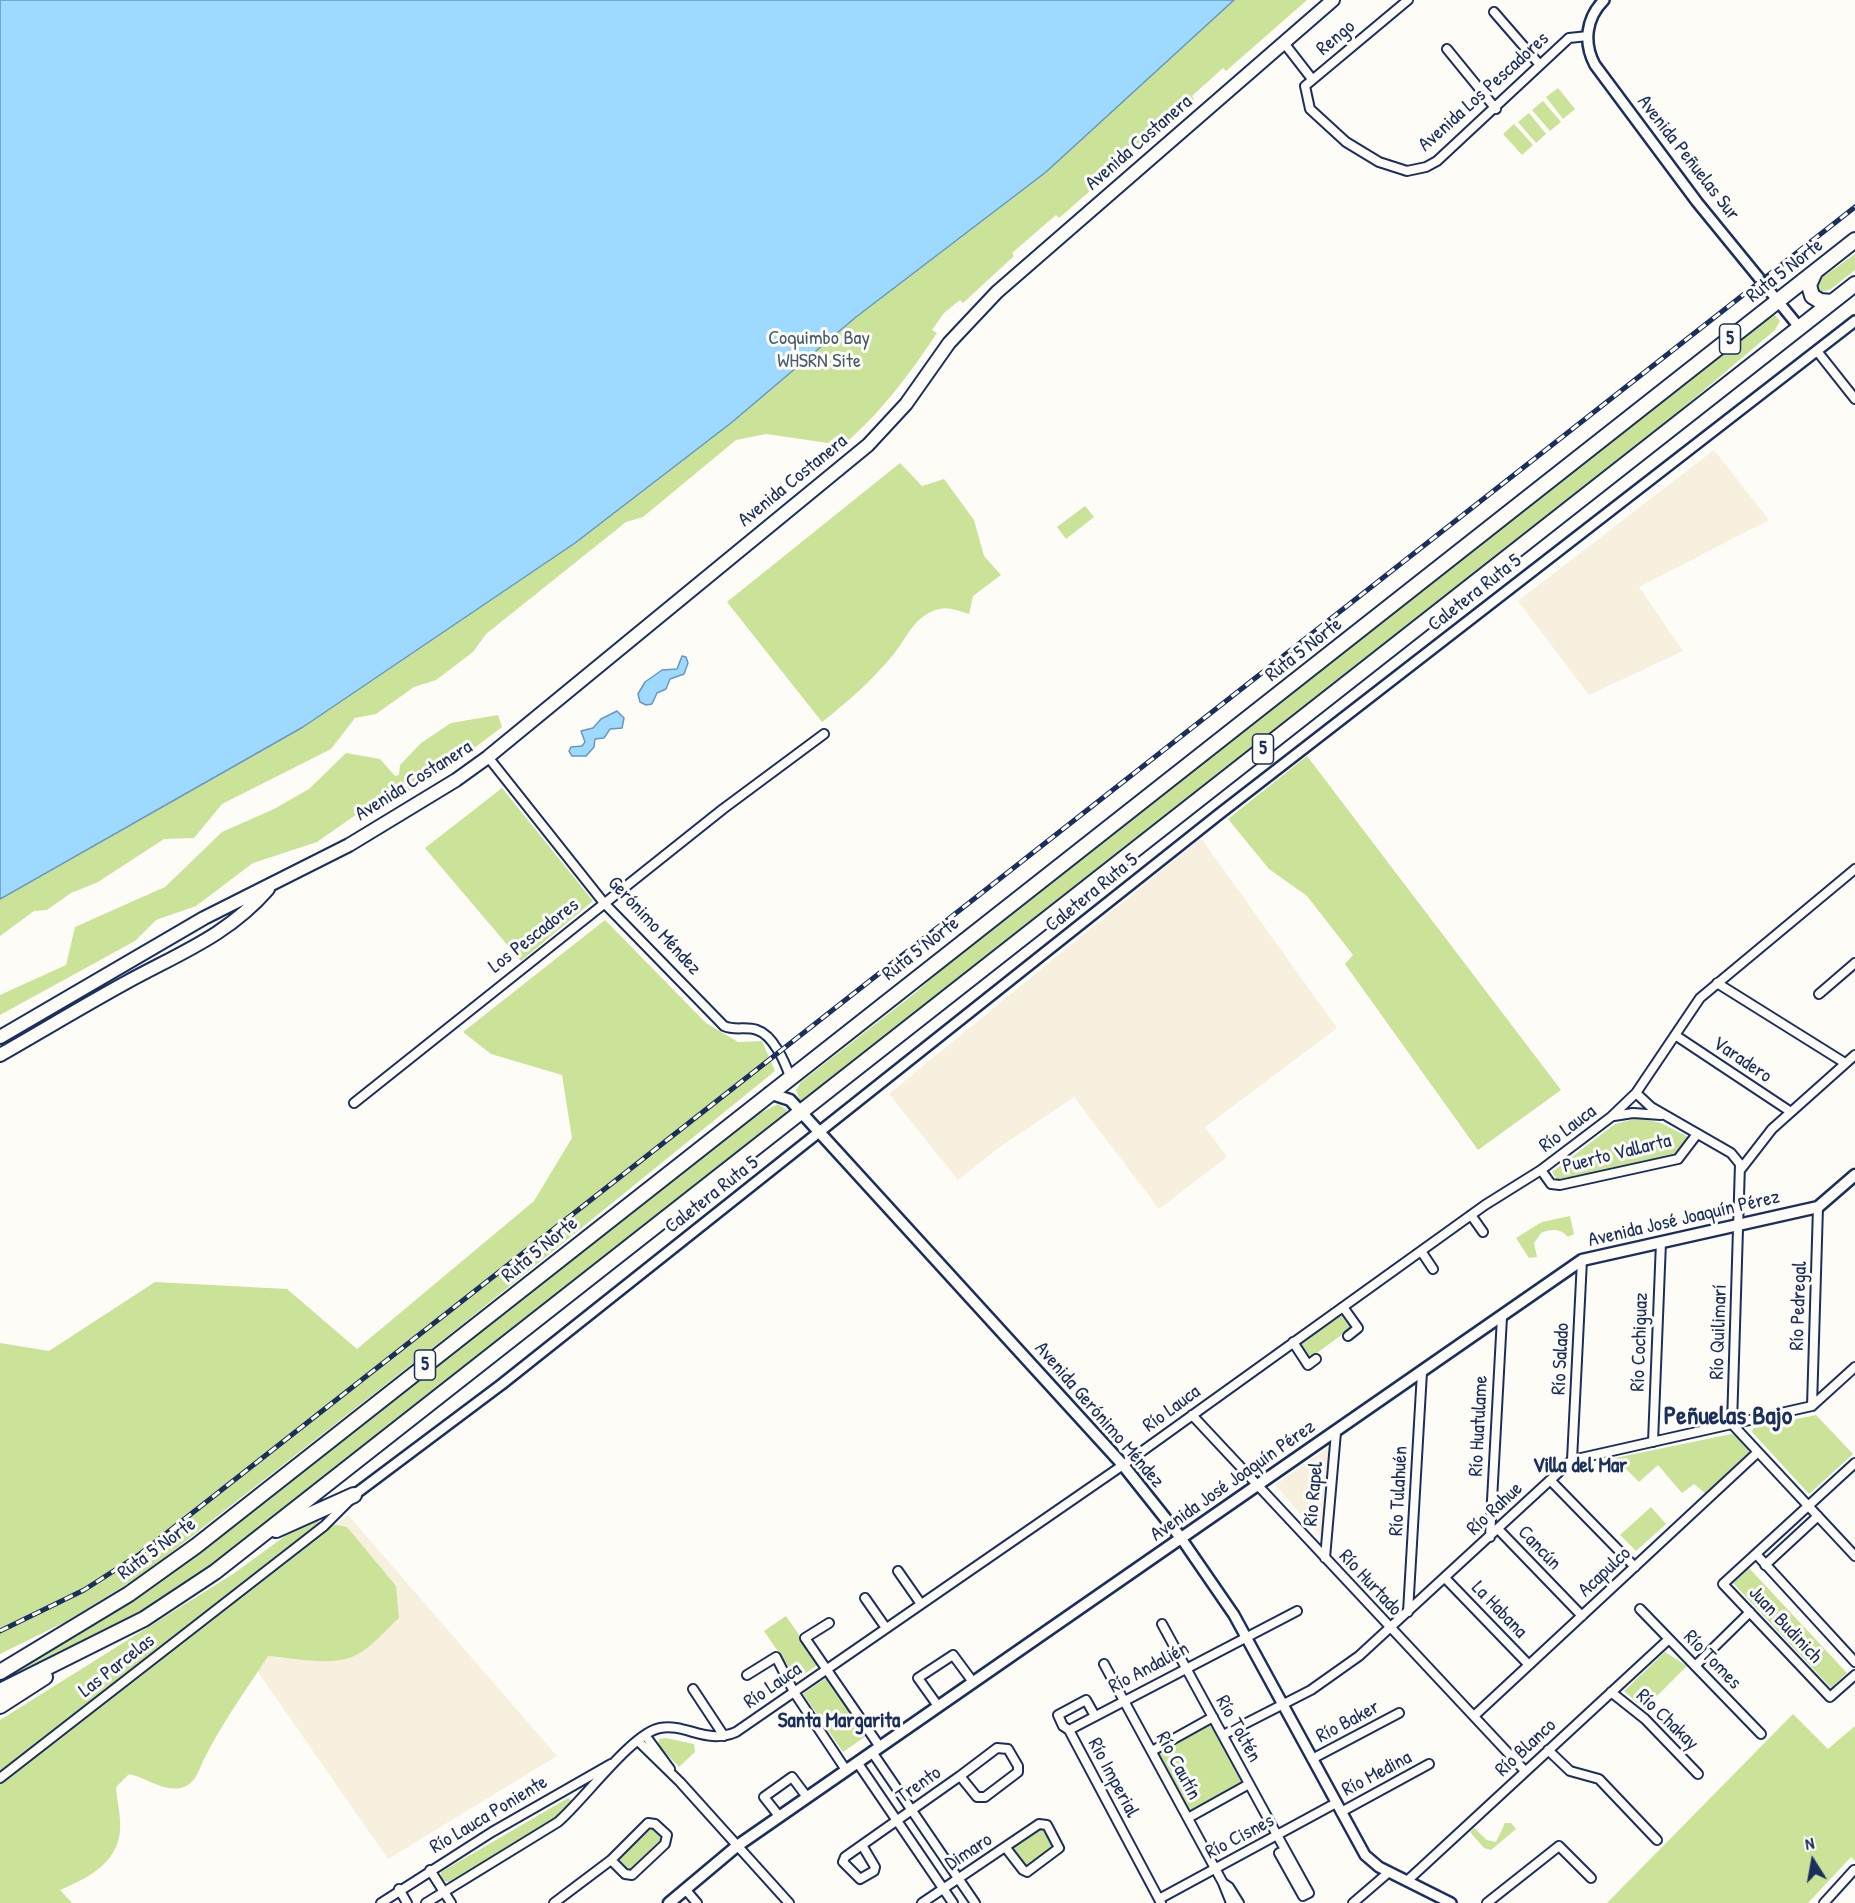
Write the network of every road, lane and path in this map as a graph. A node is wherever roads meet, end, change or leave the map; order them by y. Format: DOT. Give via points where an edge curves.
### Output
graph roads {
  1 [pos="1333,0"];
  2 [pos="1408,0"];
  3 [pos="1598,2"];
  4 [pos="1494,12"];
  5 [pos="1588,36"];
  6 [pos="1284,43"];
  7 [pos="1447,49"];
  8 [pos="1540,65"];
  9 [pos="1312,80"];
  10 [pos="1496,109"];
  11 [pos="1855,240"];
  12 [pos="1816,271"];
  13 [pos="1855,284"];
  14 [pos="1778,301"];
  15 [pos="1832,302"];
  16 [pos="1855,321"];
  17 [pos="1799,327"];
  18 [pos="1817,351"];
  19 [pos="1855,399"];
  20 [pos="824,734"];
  21 [pos="488,758"];
  22 [pos="1855,869"];
  23 [pos="272,884"];
  24 [pos="604,903"];
  25 [pos="204,918"];
  26 [pos="213,937"];
  27 [pos="1855,963"];
  28 [pos="1717,983"];
  29 [pos="1819,994"];
  30 [pos="1676,1035"];
  31 [pos="0,1037"];
  32 [pos="1855,1054"];
  33 [pos="0,1055"];
  34 [pos="1845,1063"];
  35 [pos="790,1077"];
  36 [pos="769,1093"];
  37 [pos="1636,1093"];
  38 [pos="790,1100"];
  39 [pos="354,1103"];
  40 [pos="1791,1112"];
  41 [pos="801,1113"];
  42 [pos="1611,1117"];
  43 [pos="1671,1119"];
  44 [pos="819,1133"];
  45 [pos="1697,1134"];
  46 [pos="1755,1149"];
  47 [pos="1731,1153"];
  48 [pos="1742,1169"];
  49 [pos="1541,1170"];
  50 [pos="1855,1175"];
  51 [pos="1818,1207"];
  52 [pos="1471,1215"];
  53 [pos="1739,1225"];
  54 [pos="1483,1232"];
  55 [pos="1661,1242"];
  56 [pos="1421,1251"];
  57 [pos="1582,1260"];
  58 [pos="1433,1269"];
  59 [pos="1343,1307"];
  60 [pos="1502,1317"];
  61 [pos="1348,1336"];
  62 [pos="1293,1342"];
  63 [pos="1316,1359"];
  64 [pos="1855,1367"];
  65 [pos="1422,1372"];
  66 [pos="1812,1406"];
  67 [pos="1192,1415"];
  68 [pos="1732,1424"];
  69 [pos="1336,1432"];
  70 [pos="1653,1442"];
  71 [pos="1758,1452"];
  72 [pos="1572,1460"];
  73 [pos="1855,1463"];
  74 [pos="1123,1465"];
  75 [pos="1551,1481"];
  76 [pos="1257,1486"];
  77 [pos="354,1496"];
  78 [pos="1808,1506"];
  79 [pos="1818,1516"];
  80 [pos="1498,1529"];
  81 [pos="1490,1537"];
  82 [pos="1181,1538"];
  83 [pos="241,1551"];
  84 [pos="1756,1554"];
  85 [pos="1855,1556"];
  86 [pos="1324,1558"];
  87 [pos="1766,1565"];
  88 [pos="1635,1567"];
  89 [pos="898,1571"];
  90 [pos="1445,1578"];
  91 [pos="865,1598"];
  92 [pos="921,1604"];
  93 [pos="1640,1609"];
  94 [pos="1298,1611"];
  95 [pos="1408,1612"];
  96 [pos="1750,1612"];
  97 [pos="1582,1616"];
  98 [pos="829,1623"];
  99 [pos="1162,1624"];
  100 [pos="77,1627"];
  101 [pos="127,1628"];
  102 [pos="886,1628"];
  103 [pos="1390,1629"];
  104 [pos="1245,1637"];
  105 [pos="1668,1639"];
  106 [pos="1855,1662"];
  107 [pos="0,1664"];
  108 [pos="1104,1664"];
  109 [pos="1529,1665"];
  110 [pos="1695,1666"];
  111 [pos="1186,1668"];
  112 [pos="826,1670"];
  113 [pos="0,1672"];
  114 [pos="747,1675"];
  115 [pos="1855,1675"];
  116 [pos="973,1682"];
  117 [pos="693,1689"];
  118 [pos="0,1691"];
  119 [pos="794,1692"];
  120 [pos="1611,1692"];
  121 [pos="1124,1700"];
  122 [pos="0,1706"];
  123 [pos="938,1706"];
  124 [pos="1283,1706"];
  125 [pos="1399,1713"];
  126 [pos="1095,1716"];
  127 [pos="1474,1716"];
  128 [pos="1213,1717"];
  129 [pos="1069,1730"];
  130 [pos="1761,1734"];
  131 [pos="1223,1735"];
  132 [pos="724,1736"];
  133 [pos="642,1738"];
  134 [pos="876,1749"];
  135 [pos="1548,1750"];
  136 [pos="1152,1751"];
  137 [pos="1312,1759"];
  138 [pos="617,1760"];
  139 [pos="857,1762"];
  140 [pos="1429,1764"];
  141 [pos="846,1770"];
  142 [pos="1525,1771"];
  143 [pos="1698,1774"];
  144 [pos="960,1776"];
  145 [pos="0,1778"];
  146 [pos="1249,1784"];
  147 [pos="807,1797"];
  148 [pos="1338,1808"];
  149 [pos="912,1810"];
  150 [pos="779,1816"];
  151 [pos="1188,1818"];
  152 [pos="897,1821"];
  153 [pos="1277,1835"];
  154 [pos="1658,1840"];
  155 [pos="737,1845"];
  156 [pos="862,1845"];
  157 [pos="1006,1848"];
  158 [pos="1285,1850"];
  159 [pos="611,1860"];
  160 [pos="1215,1869"];
  161 [pos="430,1870"];
  162 [pos="1854,1870"];
  163 [pos="1389,1872"];
  164 [pos="1591,1878"];
  165 [pos="959,1879"];
  166 [pos="1407,1881"];
  167 [pos="1223,1883"];
  168 [pos="399,1889"];
  169 [pos="685,1889"];
  170 [pos="944,1889"];
  171 [pos="444,1891"];
  172 [pos="569,1900"];
  173 [pos="1160,1901"];
  174 [pos="381,1903"];
  175 [pos="406,1903"];
  176 [pos="426,1903"];
  177 [pos="451,1903"];
  178 [pos="554,1903"];
  179 [pos="669,1903"];
  180 [pos="697,1903"];
  181 [pos="789,1903"];
  182 [pos="922,1903"];
  183 [pos="953,1903"];
  184 [pos="975,1903"];
  185 [pos="1232,1903"];
  186 [pos="1239,1903"];
  187 [pos="1353,1903"];
  188 [pos="1451,1903"];
  189 [pos="1487,1903"];
  190 [pos="1824,1903"];
  1 -- 6 [label="main road, Avenida Costanera"];
  2 -- 9 [label="street, Rengo"];
  3 -- 5 [label="street"];
  4 -- 8 [label="street"];
  5 -- 8 [label="street, Avenida Los Pescadores" via="1569,38"];
  5 -- 14 [label="street, Avenida Peñuelas Sur" via="1590,56 1601,74 1697,202"];
  6 -- 9 [label="street"];
  6 -- 21 [label="main road, Avenida Costanera" via="997,292 949,344 906,404 868,445"];
  7 -- 10 [label="street"];
  8 -- 10 [label="street, Avenida Los Pescadores"];
  9 -- 10 [label="street, Avenida Los Pescadores" via="1305,86 1310,109 1346,142 1401,171 1416,170 1437,161"];
  11 -- 12 [label="highway, Ruta 5 Norte / 5"];
  12 -- 14 [label="highway, Ruta 5 Norte / 5"];
  12 -- 15 [label="highway" via="1810,292 1817,300"];
  13 -- 15 [label="highway, 5"];
  14 -- 17 [label="street, Avenida Peñuelas Sur"];
  14 -- 35 [label="highway, Ruta 5 Norte / 5"];
  15 -- 17 [label="highway, 5"];
  16 -- 18 [label="street, Caletera Ruta 5"];
  17 -- 41 [label="highway, 5"];
  18 -- 19 [label="street"];
  18 -- 44 [label="street, Caletera Ruta 5" via="1218,815"];
  20 -- 24 [label="street, Los Pescadores"];
  21 -- 23 [label="main road, Avenida Costanera" via="386,823"];
  21 -- 24 [label="street, Gerónimo Méndez"];
  22 -- 28 [label="street, Río Lauca"];
  23 -- 25 [label="main road, Avenida Costanera"];
  23 -- 26 [label="main road, Avenida Costanera" via="242,917"];
  24 -- 35 [label="street, Gerónimo Méndez" via="724,1026 763,1033 786,1064"];
  24 -- 39 [label="street, Los Pescadores"];
  25 -- 26 [label="main road" via="215,924"];
  25 -- 31 [label="main road, Avenida Costanera"];
  26 -- 33 [label="main road, Avenida Costanera"];
  27 -- 29 [label="street"];
  28 -- 30 [label="street, Río Lauca" via="1700,998"];
  28 -- 34 [label="street"];
  30 -- 37 [label="street, Río Lauca"];
  30 -- 40 [label="street, Varadero"];
  32 -- 34 [label="street"];
  34 -- 40 [label="street"];
  35 -- 36 [label="highway, Ruta 5 Norte / 5"];
  35 -- 38 [label="main road, Gerónimo Méndez"];
  36 -- 38 [label="main road"];
  36 -- 100 [label="highway, Ruta 5 Norte / 5" via="196,1546"];
  37 -- 42 [label="street, Río Lauca"];
  37 -- 43 [label="street"];
  38 -- 41 [label="main road"];
  40 -- 46 [label="street"];
  41 -- 44 [label="main road"];
  41 -- 83 [label="highway, 5"];
  42 -- 43 [label="street" via="1644,1113"];
  42 -- 49 [label="street, Río Lauca"];
  43 -- 45 [label="street"];
  44 -- 74 [label="main road, Avenida Gerónimo Méndez"];
  44 -- 77 [label="street, Caletera Ruta 5"];
  45 -- 47 [label="street"];
  45 -- 49 [label="street, Puerto Vallarta" via="1678,1159 1560,1185 1551,1184"];
  46 -- 47 [label="street"];
  46 -- 48 [label="street"];
  47 -- 48 [label="street"];
  48 -- 53 [label="street, Río Quilimarí"];
  49 -- 52 [label="street, Río Lauca"];
  50 -- 51 [label="main road, Avenida José Joaquín Pérez"];
  51 -- 53 [label="main road, Avenida José Joaquín Pérez"];
  51 -- 66 [label="street, Río Pedregal"];
  52 -- 54 [label="street"];
  52 -- 56 [label="street, Río Lauca"];
  53 -- 55 [label="main road, Avenida José Joaquín Pérez"];
  53 -- 68 [label="street, Río Quilimarí"];
  55 -- 57 [label="main road, Avenida José Joaquín Pérez"];
  55 -- 70 [label="street, Río Cochiguaz"];
  56 -- 58 [label="street"];
  56 -- 59 [label="street, Río Lauca"];
  57 -- 60 [label="main road, Avenida José Joaquín Pérez"];
  57 -- 72 [label="street, Río Salado"];
  59 -- 61 [label="street" via="1358,1328"];
  59 -- 62 [label="street, Río Lauca"];
  60 -- 65 [label="main road, Avenida José Joaquín Pérez"];
  60 -- 81 [label="street, Río Huatulame"];
  62 -- 63 [label="street" via="1308,1365"];
  62 -- 67 [label="street, Río Lauca"];
  64 -- 66 [label="street"];
  65 -- 69 [label="main road, Avenida José Joaquín Pérez"];
  65 -- 95 [label="street, Río Tulahuén"];
  66 -- 68 [label="street"];
  67 -- 74 [label="street, Río Lauca"];
  67 -- 76 [label="street, Río Hurtado"];
  68 -- 70 [label="street"];
  68 -- 71 [label="street"];
  69 -- 76 [label="main road, Avenida José Joaquín Pérez"];
  69 -- 86 [label="street, Río Rapel"];
  70 -- 72 [label="street"];
  71 -- 78 [label="street"];
  71 -- 88 [label="street, Acapulco"];
  72 -- 75 [label="street, Río Rahue"];
  73 -- 78 [label="street, Juan Budinich"];
  74 -- 82 [label="main road, Avenida Gerónimo Méndez"];
  74 -- 92 [label="street, Río Lauca"];
  75 -- 80 [label="street, Río Rahue"];
  75 -- 88 [label="street"];
  76 -- 82 [label="main road, Avenida José Joaquín Pérez"];
  76 -- 86 [label="street, Río Hurtado"];
  77 -- 83 [label="highway" via="290,1523"];
  77 -- 145 [label="street, Las Parcelas" via="324,1526"];
  78 -- 79 [label="street"];
  78 -- 84 [label="street, Juan Budinich"];
  79 -- 85 [label="street"];
  79 -- 87 [label="street, Juan Budinich"];
  80 -- 81 [label="street, Río Rahue"];
  80 -- 97 [label="street, Cancún"];
  81 -- 90 [label="street, Río Rahue"];
  82 -- 104 [label="street, Avenida Gerónimo Méndez" via="1216,1585"];
  82 -- 116 [label="main road, Avenida José Joaquín Pérez"];
  83 -- 101 [label="highway, 5" via="176,1600"];
  84 -- 87 [label="street, Juan Budinich"];
  84 -- 96 [label="street, Juan Budinich" via="1723,1584"];
  86 -- 103 [label="street, Río Hurtado"];
  87 -- 106 [label="street, Juan Budinich"];
  88 -- 97 [label="street, Acapulco"];
  89 -- 92 [label="street"];
  90 -- 95 [label="street, Río Rahue"];
  90 -- 109 [label="street, La Habana"];
  91 -- 102 [label="street"];
  92 -- 102 [label="street, Río Lauca"];
  93 -- 105 [label="street, Río Tomes"];
  94 -- 104 [label="street, Río Andalién"];
  95 -- 103 [label="street, Río Rahue"];
  96 -- 110 [label="street"];
  96 -- 115 [label="street, Juan Budinich" via="1830,1697"];
  97 -- 109 [label="street, Acapulco"];
  98 -- 112 [label="street" via="805,1638"];
  99 -- 111 [label="street, Río Toltén"];
  100 -- 107 [label="highway"];
  100 -- 113 [label="highway, Ruta 5 Norte / 5"];
  101 -- 118 [label="highway, 5"];
  101 -- 122 [label="highway"];
  102 -- 112 [label="street, Río Lauca"];
  103 -- 124 [label="street, Río Rahue" via="1343,1669"];
  103 -- 127 [label="street, Río Hurtado"];
  104 -- 111 [label="street, Río Andalién"];
  104 -- 124 [label="street, Avenida Gerónimo Méndez"];
  105 -- 110 [label="street, Río Tomes"];
  105 -- 120 [label="street, Río Blanco"];
  108 -- 121 [label="street, Río Cautín"];
  109 -- 127 [label="street, Acapulco"];
  110 -- 130 [label="street, Río Tomes"];
  111 -- 121 [label="street, Río Andalién"];
  111 -- 128 [label="street, Río Toltén"];
  112 -- 119 [label="street, Río Lauca"];
  112 -- 134 [label="street"];
  114 -- 119 [label="street" via="776,1658"];
  116 -- 123 [label="main road, Avenida José Joaquín Pérez"];
  116 -- 123 [label="street" via="952,1655 918,1678"];
  117 -- 132 [label="street"];
  119 -- 132 [label="street, Río Lauca"];
  119 -- 141 [label="street"];
  120 -- 135 [label="street, Río Blanco"];
  120 -- 143 [label="street, Río Chakay" via="1645,1719"];
  121 -- 126 [label="street, Río Andalién"];
  121 -- 136 [label="street, Río Cautín"];
  123 -- 134 [label="main road, Avenida José Joaquín Pérez"];
  124 -- 131 [label="street, Río Rahue"];
  124 -- 137 [label="street, Avenida Gerónimo Méndez"];
  125 -- 137 [label="street, Río Baker"];
  126 -- 129 [label="street, Río Andalién"];
  126 -- 129 [label="street, Río Imperial" via="1086,1700 1058,1716"];
  127 -- 142 [label="street, Río Hurtado"];
  128 -- 131 [label="street, Río Toltén"];
  128 -- 136 [label="street"];
  129 -- 173 [label="street, Río Imperial"];
  131 -- 146 [label="street, Río Toltén"];
  132 -- 133 [label="street" via="660,1728"];
  133 -- 138 [label="street"];
  133 -- 155 [label="street"];
  134 -- 139 [label="main road, Avenida José Joaquín Pérez"];
  134 -- 149 [label="street"];
  135 -- 142 [label="street, Río Blanco"];
  135 -- 154 [label="street" via="1570,1771 1599,1779"];
  136 -- 151 [label="street, Río Cautín"];
  137 -- 148 [label="street, Avenida Gerónimo Méndez"];
  138 -- 161 [label="street, Río Lauca Poniente"];
  138 -- 171 [label="street" via="558,1822"];
  139 -- 141 [label="main road, Avenida José Joaquín Pérez"];
  139 -- 152 [label="street"];
  140 -- 148 [label="street, Río Medina"];
  141 -- 147 [label="main road, Avenida José Joaquín Pérez"];
  142 -- 166 [label="street, Río Blanco"];
  144 -- 144 [label="street, Trento" via="1000,1748 1008,1749 1018,1766 1017,1774 982,1798"];
  144 -- 149 [label="street, Trento"];
  146 -- 151 [label="street"];
  146 -- 153 [label="street, Río Toltén"];
  147 -- 150 [label="main road, Avenida José Joaquín Pérez"];
  147 -- 150 [label="street" via="792,1777 764,1797"];
  148 -- 153 [label="street, Río Cisnes"];
  148 -- 163 [label="street, Avenida Gerónimo Méndez" via="1365,1856"];
  149 -- 152 [label="street, Trento"];
  149 -- 165 [label="street"];
  150 -- 155 [label="main road, Avenida José Joaquín Pérez"];
  151 -- 160 [label="street, Río Cautín"];
  152 -- 156 [label="street, Trento"];
  152 -- 170 [label="street"];
  153 -- 158 [label="street, Río Toltén"];
  153 -- 160 [label="street, Río Cisnes"];
  155 -- 169 [label="main road, Avenida José Joaquín Pérez"];
  155 -- 181 [label="street"];
  156 -- 156 [label="street, Trento" via="843,1862 860,1879 875,1867"];
  157 -- 157 [label="street, Dimaro" via="1027,1872 1058,1852 1059,1845 1047,1825 1041,1823"];
  157 -- 165 [label="street, Dimaro"];
  158 -- 158 [label="street, Río Toltén" via="1309,1893 1303,1896 1280,1853"];
  159 -- 159 [label="street" via="648,1823 655,1824 667,1836 665,1844 632,1875 625,1874"];
  159 -- 172 [label="street"];
  160 -- 167 [label="street, Río Cautín"];
  160 -- 173 [label="street, Río Cisnes"];
  161 -- 168 [label="street, Río Lauca Poniente"];
  161 -- 171 [label="street"];
  162 -- 190 [label="street"];
  163 -- 166 [label="street, Avenida Gerónimo Méndez"];
  163 -- 187 [label="street"];
  164 -- 189 [label="street" via="1559,1846"];
  165 -- 170 [label="street, Dimaro"];
  165 -- 184 [label="street"];
  166 -- 188 [label="street, Avenida Gerónimo Méndez"];
  167 -- 185 [label="street, Río Cautín"];
  167 -- 186 [label="street, Río Cautín"];
  168 -- 174 [label="street, Río Lauca Poniente"];
  168 -- 175 [label="street"];
  169 -- 179 [label="main road, Avenida José Joaquín Pérez"];
  169 -- 180 [label="street"];
  170 -- 182 [label="street, Dimaro"];
  170 -- 183 [label="street"];
  171 -- 176 [label="street"];
  171 -- 177 [label="street"];
  172 -- 178 [label="street"];
}
